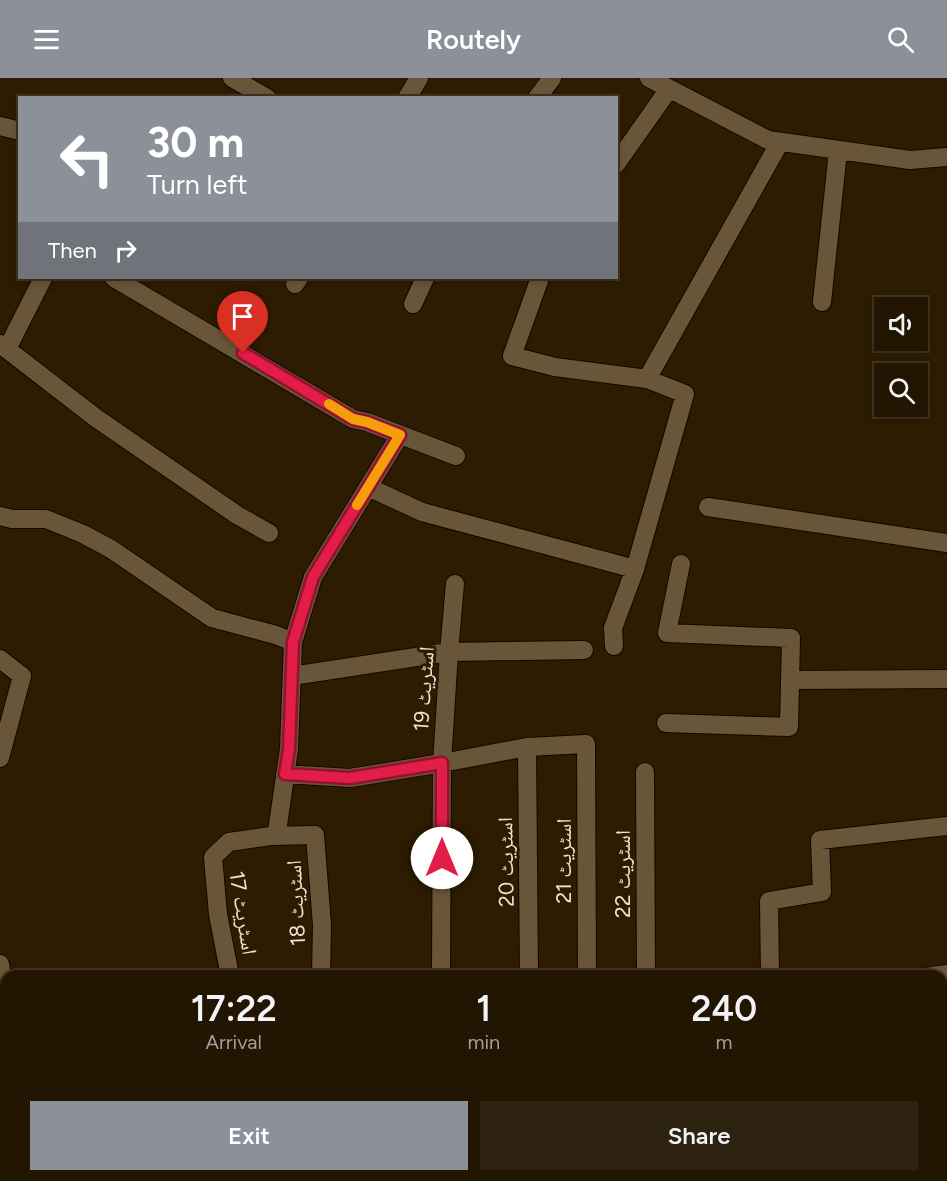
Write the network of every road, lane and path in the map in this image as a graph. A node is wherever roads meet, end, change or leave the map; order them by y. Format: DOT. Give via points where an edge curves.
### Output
graph roads {
  1 [pos="231,78"];
  2 [pos="419,78"];
  3 [pos="552,78"];
  4 [pos="649,78"];
  5 [pos="669,88"];
  6 [pos="263,96"];
  7 [pos="408,96"];
  8 [pos="538,96"];
  9 [pos="0,126"];
  10 [pos="18,130"];
  11 [pos="780,142"];
  12 [pos="838,150"];
  13 [pos="947,157"];
  14 [pos="618,161"];
  15 [pos="42,279"];
  16 [pos="116,279"];
  17 [pos="425,279"];
  18 [pos="540,279"];
  19 [pos="822,302"];
  20 [pos="413,304"];
  21 [pos="4,346"];
  22 [pos="647,379"];
  23 [pos="400,435"];
  24 [pos="456,456"];
  25 [pos="368,487"];
  26 [pos="708,507"];
  27 [pos="0,516"];
  28 [pos="269,533"];
  29 [pos="947,543"];
  30 [pos="681,564"];
  31 [pos="635,569"];
  32 [pos="455,584"];
  33 [pos="293,642"];
  34 [pos="614,646"];
  35 [pos="584,650"];
  36 [pos="449,652"];
  37 [pos="0,659"];
  38 [pos="292,676"];
  39 [pos="947,679"];
  40 [pos="790,680"];
  41 [pos="666,723"];
  42 [pos="527,747"];
  43 [pos="0,758"];
  44 [pos="442,763"];
  45 [pos="645,772"];
  46 [pos="285,774"];
  47 [pos="947,826"];
  48 [pos="271,836"];
  49 [pos="229,970"];
  50 [pos="321,970"];
  51 [pos="441,970"];
  52 [pos="529,970"];
  53 [pos="587,970"];
  54 [pos="646,970"];
  55 [pos="770,970"];
  1 -- 6 [label="street"];
  2 -- 7 [label="street"];
  3 -- 8 [label="street"];
  4 -- 5 [label="street"];
  5 -- 11 [label="street" via="768,140"];
  5 -- 14 [label="street"];
  9 -- 10 [label="street"];
  11 -- 12 [label="street"];
  11 -- 22 [label="street"];
  12 -- 13 [label="street" via="910,160"];
  12 -- 19 [label="street"];
  15 -- 21 [label="street"];
  16 -- 23 [label="street" via="353,419"];
  17 -- 20 [label="street"];
  18 -- 22 [label="street" via="512,356 555,367"];
  21 -- 28 [label="street" via="96,418"];
  22 -- 31 [label="street" via="685,394"];
  23 -- 24 [label="street"];
  23 -- 25 [label="street"];
  25 -- 31 [label="street" via="422,512"];
  25 -- 33 [label="street" via="313,577"];
  26 -- 29 [label="street"];
  27 -- 33 [label="street" via="46,519 83,534 212,618"];
  30 -- 40 [label="street" via="667,633 792,638"];
  31 -- 34 [label="street" via="613,628"];
  32 -- 36 [label="street, اسٹریٹ 19"];
  33 -- 38 [label="street"];
  35 -- 36 [label="street"];
  36 -- 38 [label="street"];
  36 -- 44 [label="street, اسٹریٹ 19"];
  37 -- 43 [label="street" via="22,676"];
  38 -- 46 [label="street"];
  39 -- 40 [label="street"];
  40 -- 41 [label="street" via="789,727"];
  42 -- 44 [label="street"];
  42 -- 52 [label="street, اسٹریٹ 20"];
  42 -- 53 [label="street, اسٹریٹ 21" via="586,744"];
  44 -- 46 [label="street" via="350,778"];
  44 -- 51 [label="street, اسٹریٹ 19"];
  45 -- 54 [label="street, اسٹریٹ 22"];
  46 -- 48 [label="street" via="277,832"];
  47 -- 55 [label="street" via="820,840 822,891 769,901"];
  48 -- 49 [label="street, اسٹریٹ 17" via="228,842 213,857"];
  48 -- 50 [label="street, اسٹریٹ 18" via="315,835"];
}
